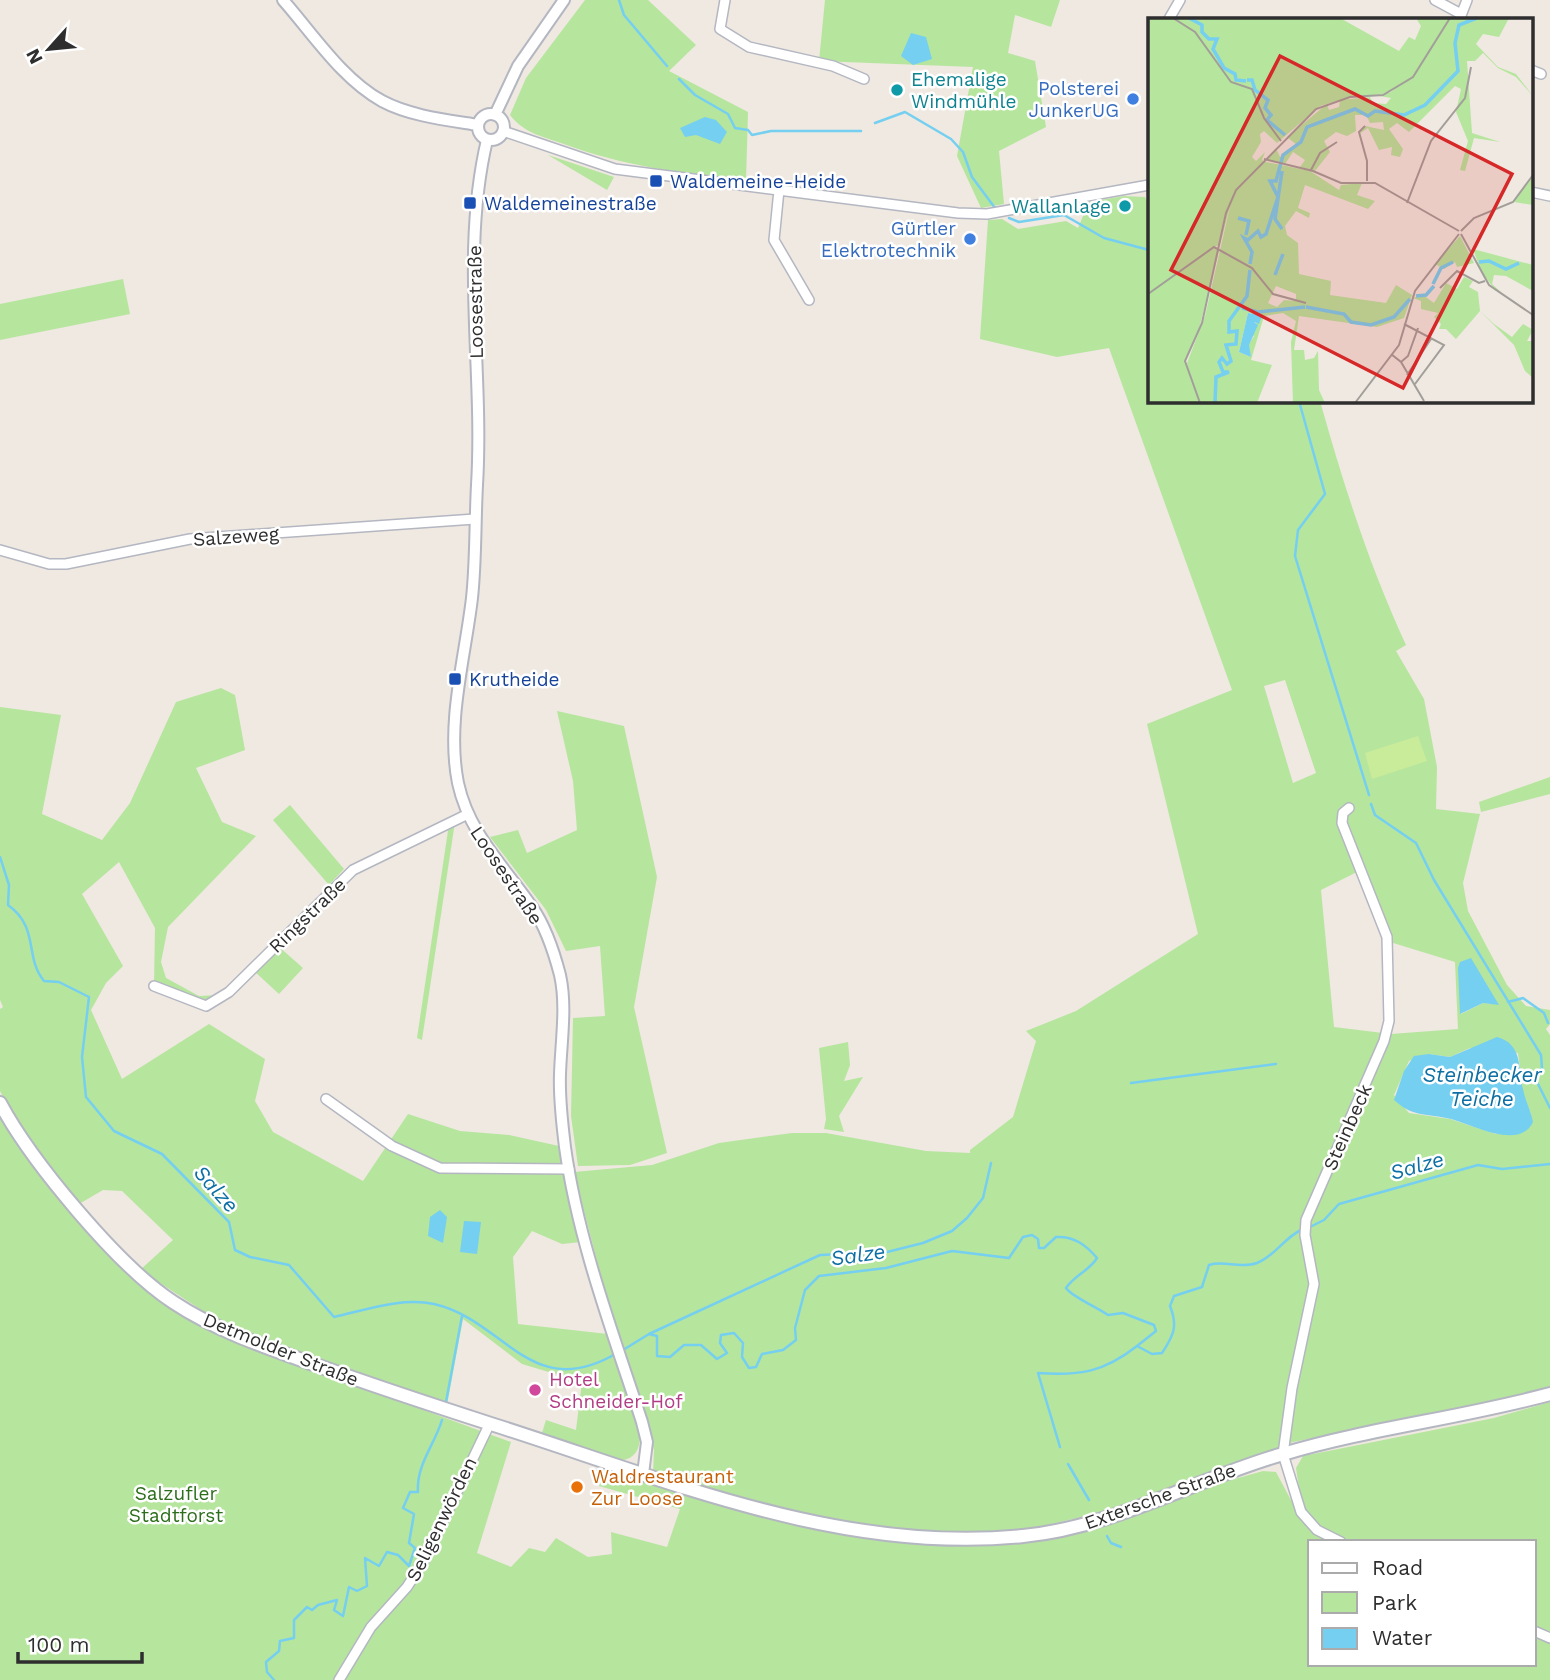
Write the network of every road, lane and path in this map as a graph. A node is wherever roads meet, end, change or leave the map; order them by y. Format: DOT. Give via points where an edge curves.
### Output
graph roads {
  1 [pos="283,0"];
  2 [pos="564,0"];
  3 [pos="725,0"];
  4 [pos="1181,0"];
  5 [pos="1434,0"];
  6 [pos="1467,0"];
  7 [pos="1460,17"];
  8 [pos="1170,18"];
  9 [pos="1532,70"];
  10 [pos="1541,74"];
  11 [pos="864,79"];
  12 [pos="495,115"];
  13 [pos="478,125"];
  14 [pos="503,131"];
  15 [pos="487,140"];
  16 [pos="1148,185"];
  17 [pos="779,190"];
  18 [pos="1532,192"];
  19 [pos="1550,196"];
  20 [pos="808,300"];
  21 [pos="475,519"];
  22 [pos="0,550"];
  23 [pos="1349,808"];
  24 [pos="467,814"];
  25 [pos="154,986"];
  26 [pos="326,1099"];
  27 [pos="0,1103"];
  28 [pos="569,1169"];
  29 [pos="1550,1394"];
  30 [pos="444,1409"];
  31 [pos="490,1423"];
  32 [pos="1283,1454"];
  33 [pos="643,1474"];
  34 [pos="1337,1540"];
  35 [pos="340,1680"];
  1 -- 13 [label="street" via="353,79 383,101"];
  2 -- 12 [label="street" via="517,66"];
  3 -- 11 [label="street" via="720,29 749,47 833,66"];
  4 -- 8 [label="street"];
  5 -- 7 [label="street"];
  6 -- 7 [label="street"];
  9 -- 10 [label="street"];
  12 -- 13 [label="street" via="484,116"];
  12 -- 14 [label="street" via="503,121"];
  13 -- 15 [label="street"];
  14 -- 15 [label="street" via="497,139"];
  14 -- 17 [label="street" via="615,169"];
  15 -- 21 [label="street, Loosestraße" via="474,222"];
  16 -- 17 [label="street" via="987,214"];
  17 -- 20 [label="street" via="774,240"];
  18 -- 19 [label="street"];
  21 -- 22 [label="street, Salzeweg" via="190,539 66,564 49,564"];
  21 -- 24 [label="street, Loosestraße" via="472,594 454,740"];
  23 -- 32 [label="street, Steinbeck" via="1342,823 1387,937 1390,1021 1306,1220 1304,1235 1314,1284"];
  24 -- 25 [label="street, Ringstraße" via="353,870 229,992 206,1006"];
  24 -- 28 [label="street, Loosestraße" via="494,859 533,909 555,957 563,1010 561,1110"];
  26 -- 28 [label="street" via="392,1146 440,1168"];
  27 -- 30 [label="main road, Detmolder Straße" via="33,1155 69,1198 131,1268 170,1300 201,1319 284,1354"];
  28 -- 33 [label="street, Loosestraße" via="647,1442"];
  29 -- 32 [label="main road, Extersche Straße"];
  30 -- 31 [label="main road, Extersche Straße"];
  31 -- 33 [label="main road, Extersche Straße"];
  31 -- 35 [label="street, Seligenwörden" via="425,1559 371,1627"];
  32 -- 33 [label="main road, Extersche Straße" via="1082,1525 1019,1537 956,1539 899,1538 814,1522"];
  32 -- 34 [label="street" via="1301,1512 1317,1530"];
}
